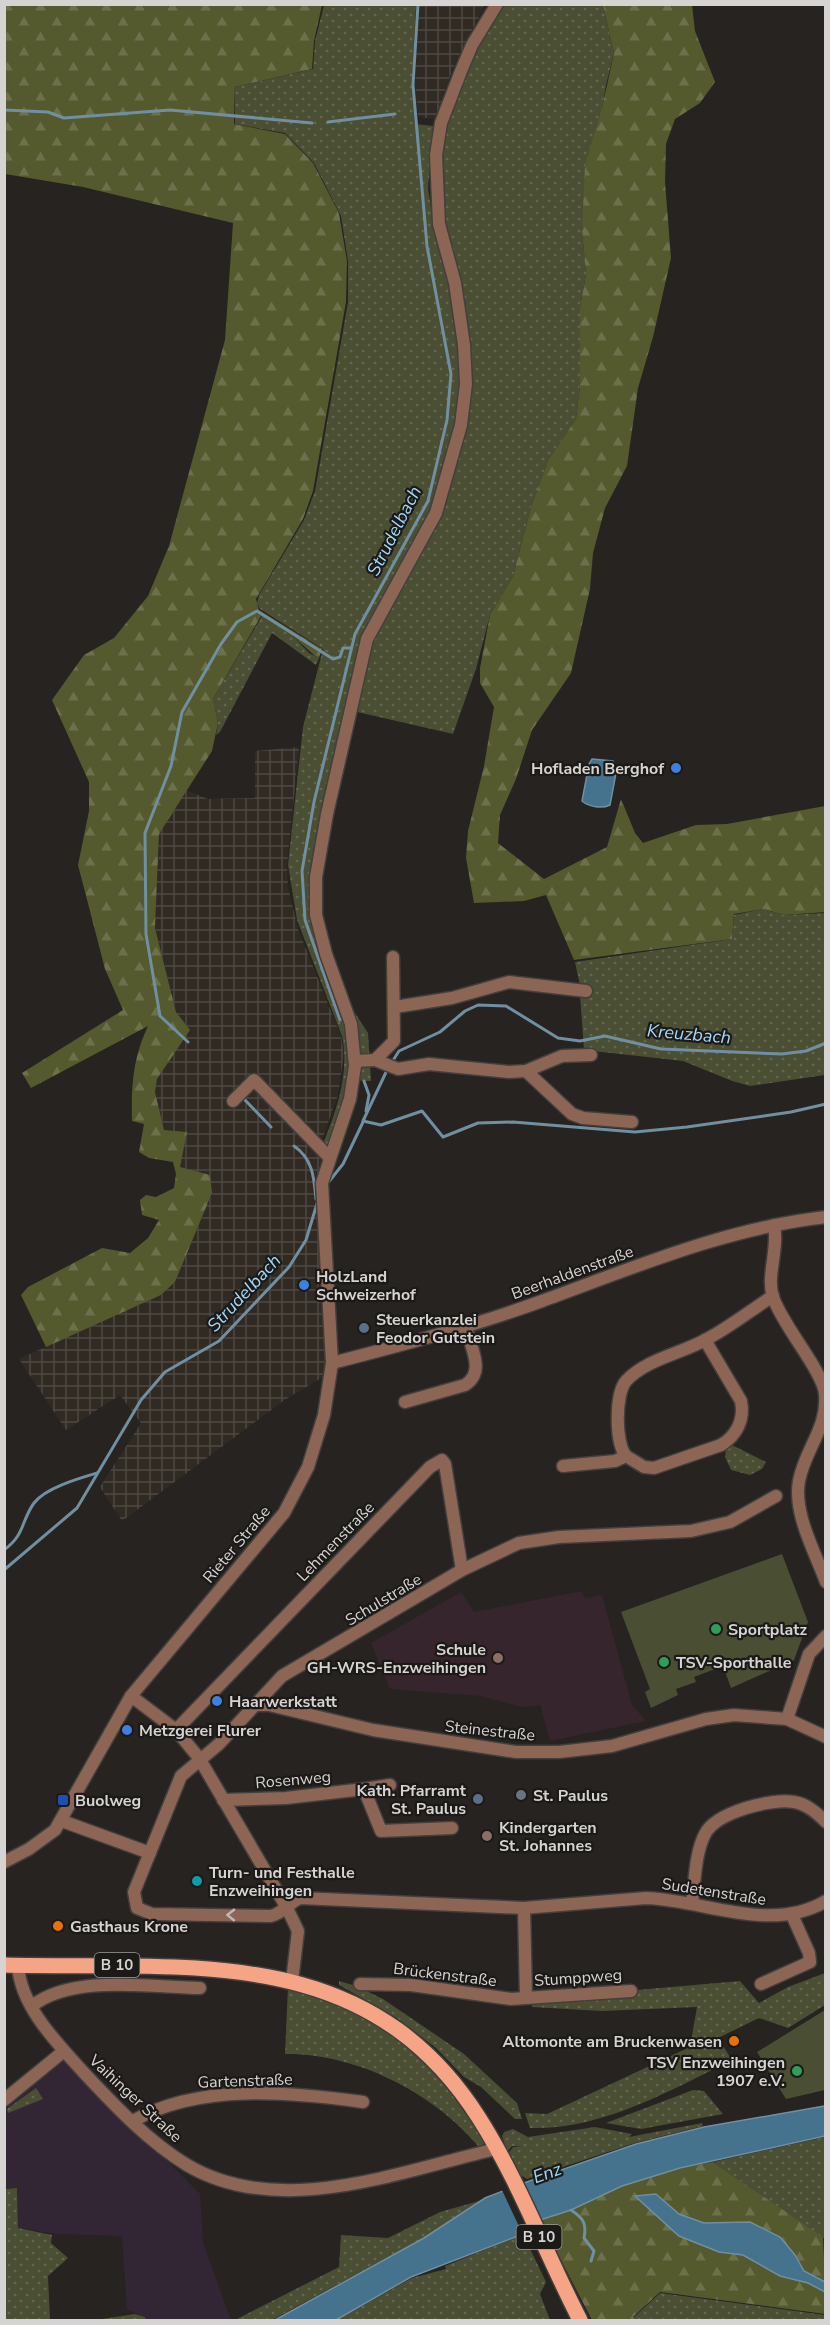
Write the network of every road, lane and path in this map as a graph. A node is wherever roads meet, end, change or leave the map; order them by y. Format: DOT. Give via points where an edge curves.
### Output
graph roads {
  1 [pos="497,4"];
  2 [pos="393,957"];
  3 [pos="586,991"];
  4 [pos="395,1007"];
  5 [pos="591,1055"];
  6 [pos="355,1061"];
  7 [pos="378,1062"];
  8 [pos="526,1071"];
  9 [pos="237,1096"];
  10 [pos="632,1122"];
  11 [pos="328,1157"];
  12 [pos="825,1217"];
  13 [pos="774,1225"];
  14 [pos="773,1296"];
  15 [pos="466,1326"];
  16 [pos="705,1340"];
  17 [pos="332,1363"];
  18 [pos="405,1402"];
  19 [pos="825,1423"];
  20 [pos="626,1456"];
  21 [pos="563,1466"];
  22 [pos="776,1496"];
  23 [pos="462,1570"];
  24 [pos="825,1582"];
  25 [pos="825,1636"];
  26 [pos="131,1696"];
  27 [pos="254,1705"];
  28 [pos="787,1719"];
  29 [pos="176,1730"];
  30 [pos="825,1737"];
  31 [pos="199,1758"];
  32 [pos="390,1785"];
  33 [pos="364,1789"];
  34 [pos="223,1800"];
  35 [pos="62,1821"];
  36 [pos="825,1822"];
  37 [pos="452,1828"];
  38 [pos="150,1853"];
  39 [pos="4,1862"];
  40 [pos="825,1901"];
  41 [pos="692,1903"];
  42 [pos="137,1908"];
  43 [pos="287,1908"];
  44 [pos="524,1908"];
  45 [pos="792,1915"];
  46 [pos="11,1965"];
  47 [pos="292,1981"];
  48 [pos="360,1984"];
  49 [pos="761,1984"];
  50 [pos="200,1988"];
  51 [pos="631,1990"];
  52 [pos="526,1997"];
  53 [pos="32,2006"];
  54 [pos="64,2051"];
  55 [pos="4,2100"];
  56 [pos="363,2102"];
  57 [pos="133,2121"];
  58 [pos="496,2149"];
  59 [pos="580,2320"];
  1 -- 6 [label="street, Rieter Straße" via="461,71 441,123 436,155 439,224 458,298 464,345 466,384 461,425 436,513 365,646 316,877 316,915 351,1024"];
  2 -- 4 [label="street"];
  3 -- 4 [label="street" via="509,982 452,998"];
  4 -- 7 [label="street" via="394,1041"];
  5 -- 8 [label="street" via="555,1058"];
  6 -- 7 [label="street"];
  6 -- 11 [label="street, Rieter Straße" via="350,1099"];
  7 -- 8 [label="street" via="398,1070 429,1064"];
  8 -- 10 [label="street" via="572,1114"];
  9 -- 11 [label="street" via="254,1080"];
  11 -- 17 [label="street, Rieter Straße" via="322,1199"];
  12 -- 13 [label="street, Beerhaldenstraße"];
  13 -- 14 [label="street" via="777,1249"];
  13 -- 15 [label="street, Beerhaldenstraße" via="655,1258"];
  14 -- 16 [label="street"];
  14 -- 19 [label="street" via="825,1391"];
  15 -- 17 [label="street, Beerhaldenstraße"];
  15 -- 18 [label="street" via="477,1368 472,1380"];
  16 -- 20 [label="street" via="650,1366 622,1388 618,1440"];
  16 -- 20 [label="street" via="741,1401 739,1426 721,1445 654,1468 644,1467"];
  17 -- 26 [label="street, Rieter Straße" via="319,1436 292,1499 270,1531"];
  19 -- 24 [label="street" via="799,1487 804,1523"];
  20 -- 21 [label="street" via="615,1461"];
  22 -- 23 [label="street, Schulstraße" via="730,1522 710,1527 536,1539 504,1549"];
  23 -- 27 [label="street, Schulstraße" via="282,1676"];
  23 -- 29 [label="street, Lehmenstraße" via="442,1460 430,1467"];
  25 -- 28 [label="street" via="809,1654"];
  26 -- 29 [label="street"];
  26 -- 35 [label="street, Rieter Straße"];
  27 -- 28 [label="street, Steinestraße" via="270,1705 421,1739 545,1753 612,1746 706,1719 734,1715"];
  27 -- 31 [label="street, Schulstraße" via="219,1744"];
  28 -- 30 [label="street, Steinestraße"];
  29 -- 31 [label="street"];
  31 -- 34 [label="street"];
  31 -- 38 [label="street, Schulstraße" via="181,1776"];
  32 -- 33 [label="street, Rosenweg"];
  33 -- 34 [label="street, Rosenweg"];
  33 -- 37 [label="street" via="381,1831"];
  34 -- 43 [label="street"];
  35 -- 38 [label="street"];
  35 -- 39 [label="street, Rieter Straße" via="45,1839"];
  36 -- 41 [label="street" via="808,1807 795,1802 721,1817 705,1832"];
  38 -- 42 [label="street, Schulstraße" via="134,1892"];
  40 -- 45 [label="street, Sudetenstraße"];
  41 -- 44 [label="street, Sudetenstraße" via="646,1898"];
  41 -- 45 [label="street, Sudetenstraße" via="746,1914"];
  43 -- 42 [label="street, Sudetenstraße, one-way" via="271,1916 152,1914"];
  43 -- 44 [label="street, Sudetenstraße" via="300,1898"];
  43 -- 47 [label="street" via="298,1931"];
  44 -- 52 [label="street"];
  45 -- 49 [label="street" via="810,1962"];
  46 -- 47 [label="main road, B 10" via="196,1967"];
  46 -- 53 [label="street, Vaihinger Straße"];
  47 -- 58 [label="main road, B 10" via="353,2003 410,2040 455,2085"];
  48 -- 52 [label="street, Brückenstraße" via="380,1982 511,1999"];
  50 -- 53 [label="street" via="84,1985 56,1991"];
  51 -- 52 [label="street, Stumppweg"];
  53 -- 54 [label="street, Vaihinger Straße"];
  54 -- 55 [label="street"];
  54 -- 57 [label="street, Vaihinger Straße"];
  56 -- 57 [label="street, Gartenstraße" via="292,2093 200,2097"];
  57 -- 58 [label="street, Vaihinger Straße" via="167,2152 201,2173 248,2187 270,2189 364,2183"];
  58 -- 59 [label="main road, B 10"];
}
